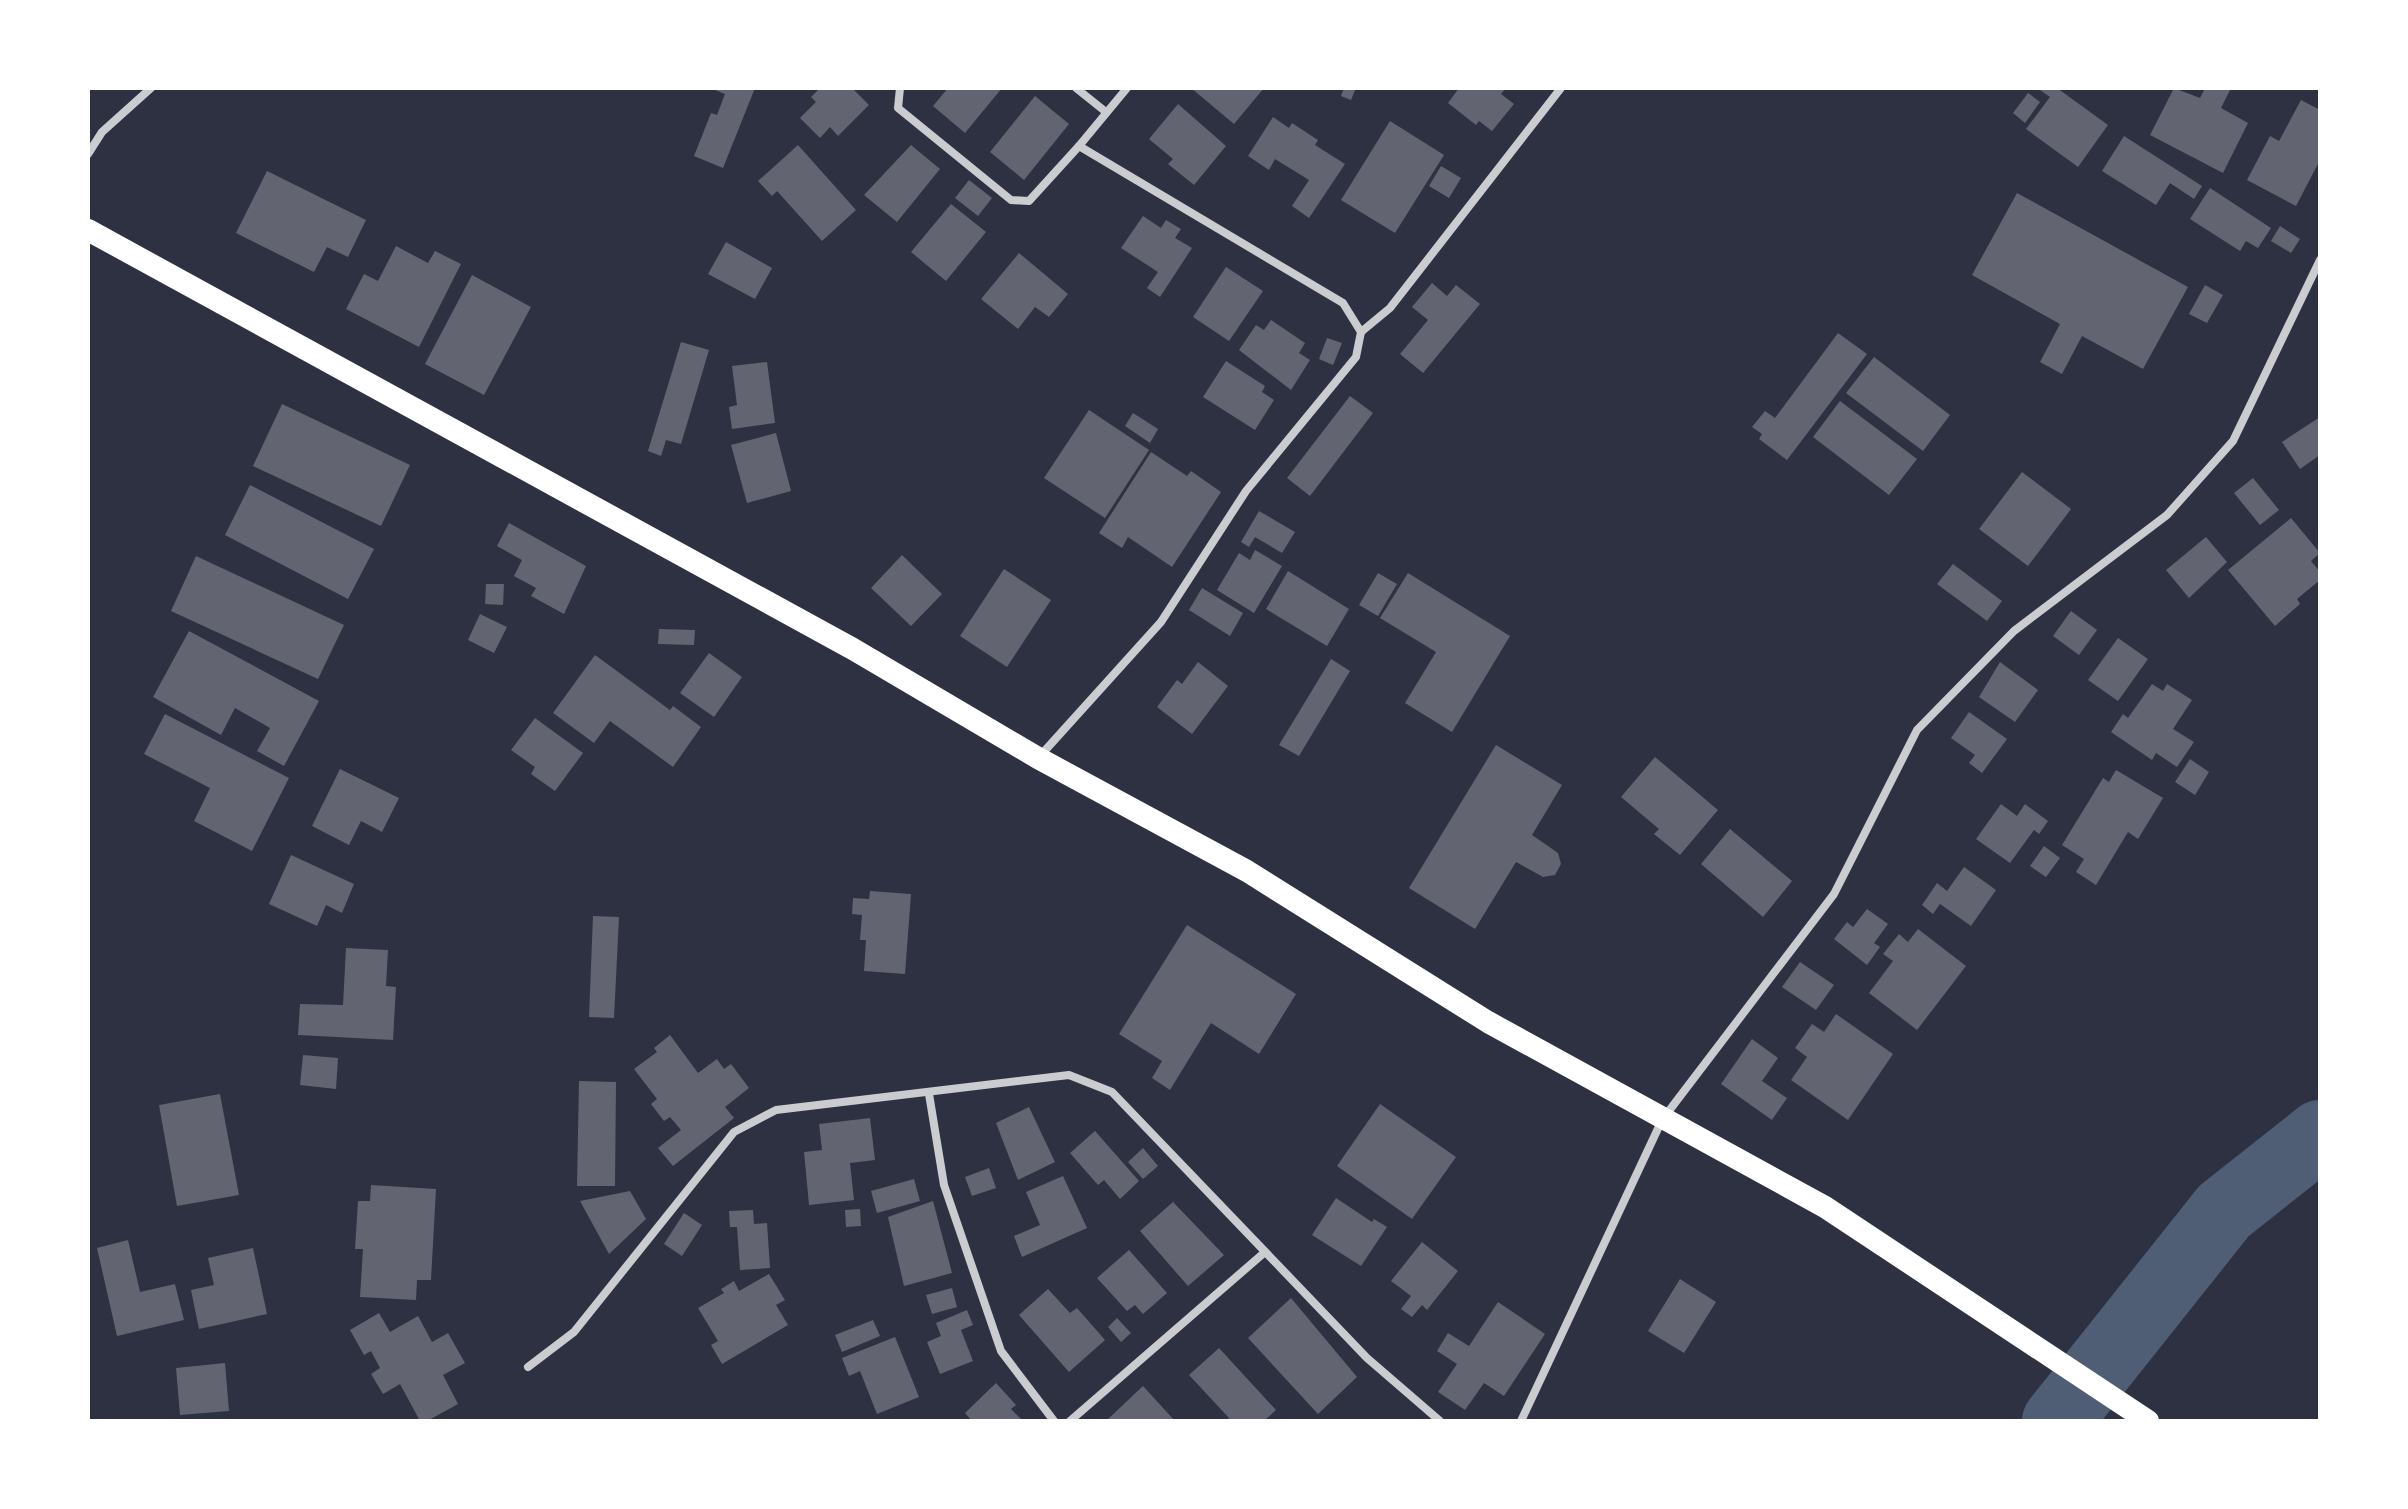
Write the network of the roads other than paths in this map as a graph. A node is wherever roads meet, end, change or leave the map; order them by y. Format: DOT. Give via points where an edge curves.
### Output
graph roads {
  1 [pos="151,88"];
  2 [pos="900,88"];
  3 [pos="1076,88"];
  4 [pos="1127,88"];
  5 [pos="1561,88"];
  6 [pos="1106,112"];
  7 [pos="1079,146"];
  8 [pos="88,154"];
  9 [pos="88,230"];
  10 [pos="2320,260"];
  11 [pos="1361,332"];
  12 [pos="1038,758"];
  13 [pos="929,1094"];
  14 [pos="1662,1120"];
  15 [pos="1265,1252"];
  16 [pos="528,1367"];
  17 [pos="1054,1421"];
  18 [pos="1070,1421"];
  19 [pos="1440,1421"];
  20 [pos="1521,1421"];
  21 [pos="2148,1421"];
  1 -- 8 [label="street" via="102,132"];
  2 -- 7 [label="street" via="898,108 1011,200 1029,201"];
  3 -- 6 [label="street"];
  4 -- 6 [label="street"];
  5 -- 11 [label="street" via="1390,308"];
  6 -- 7 [label="street"];
  7 -- 11 [label="street" via="1343,303"];
  9 -- 12 [label="highway" via="839,642"];
  10 -- 14 [label="street" via="2233,441 2167,515 2014,631 1917,730 1834,894"];
  11 -- 12 [label="street" via="1356,357 1246,491 1161,622"];
  12 -- 14 [label="highway" via="1247,871 1488,1022"];
  13 -- 15 [label="street" via="1069,1075 1089,1080 1112,1092"];
  13 -- 16 [label="street" via="776,1110 734,1132 574,1332"];
  13 -- 17 [label="street" via="944,1185 1001,1351"];
  14 -- 20 [label="street"];
  14 -- 21 [label="highway" via="1825,1207"];
  15 -- 18 [label="street"];
  15 -- 19 [label="street" via="1367,1358"];
}
